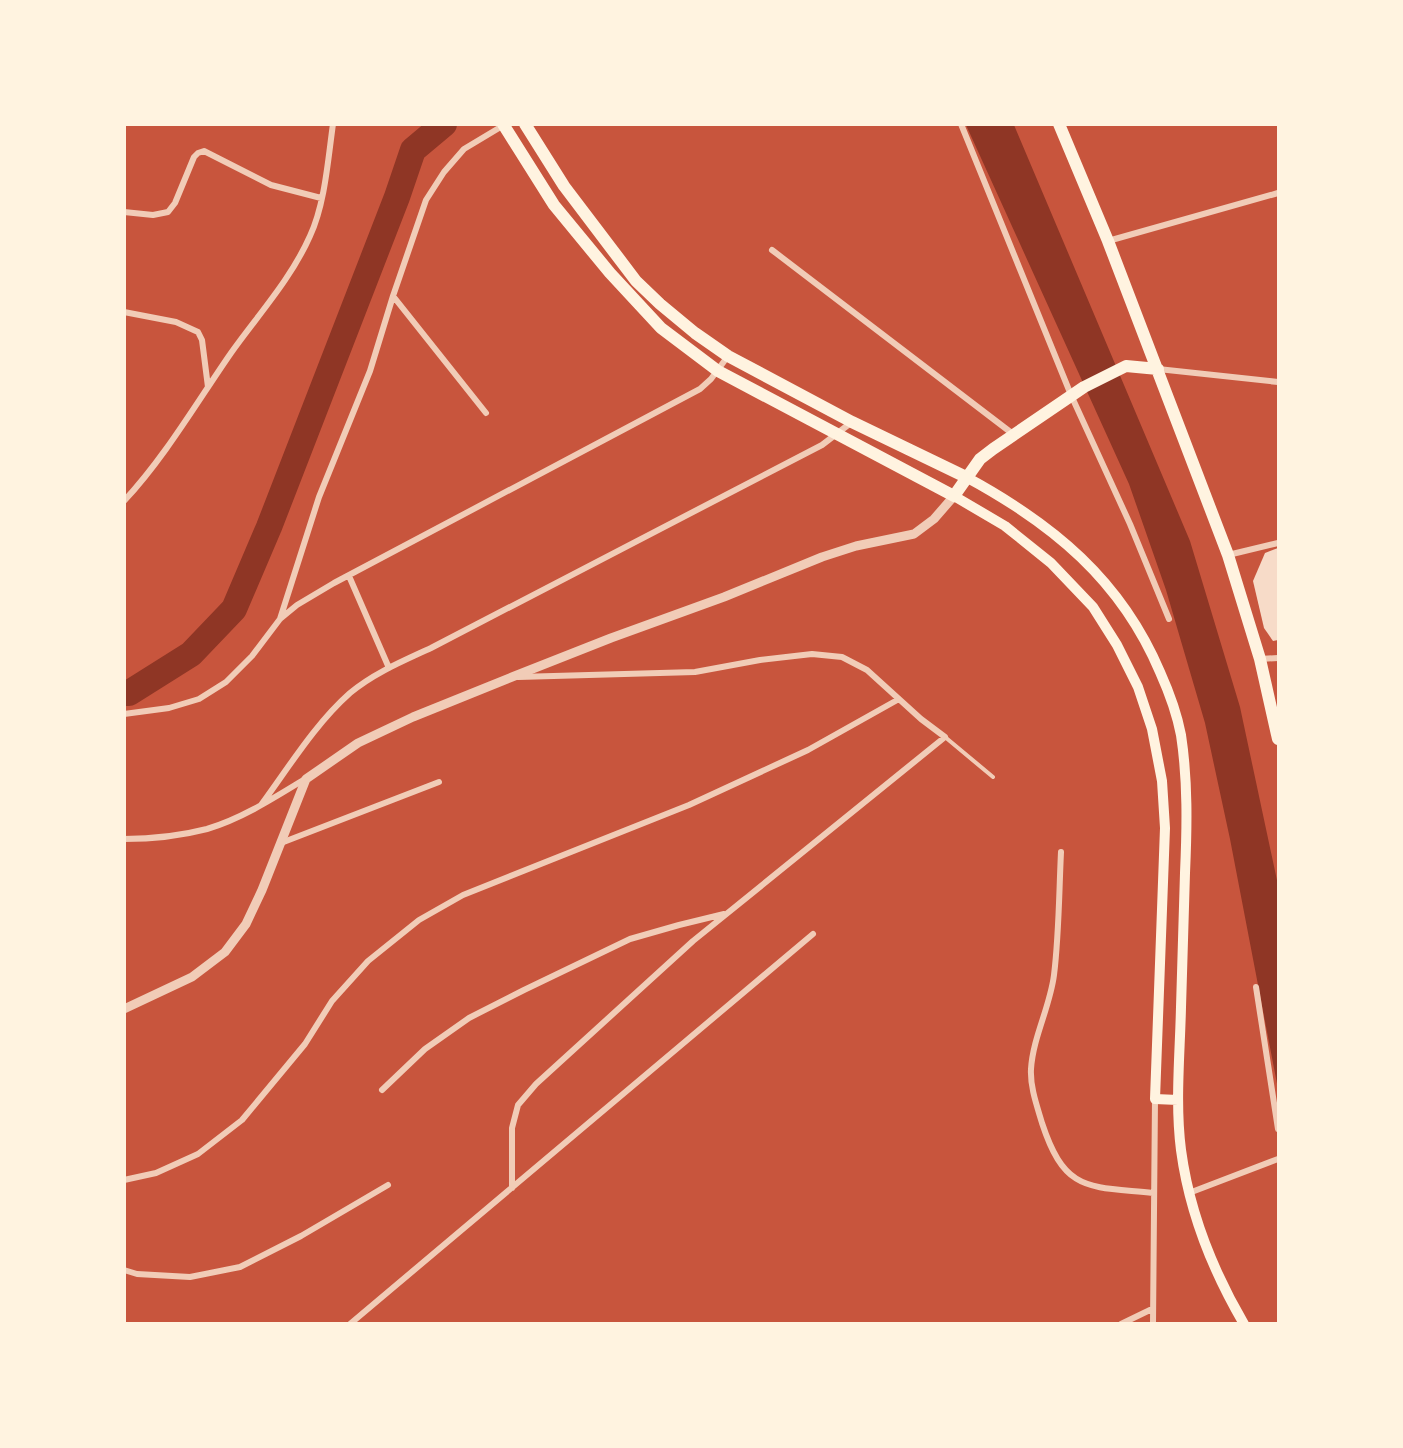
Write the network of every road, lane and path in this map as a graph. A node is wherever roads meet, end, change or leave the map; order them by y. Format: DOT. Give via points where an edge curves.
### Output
graph roads {
  1 [pos="333,124"];
  2 [pos="525,124"];
  3 [pos="962,124"];
  4 [pos="1059,124"];
  5 [pos="504,125"];
  6 [pos="1278,193"];
  7 [pos="321,198"];
  8 [pos="124,212"];
  9 [pos="1107,241"];
  10 [pos="772,250"];
  11 [pos="393,296"];
  12 [pos="124,312"];
  13 [pos="728,356"];
  14 [pos="1158,369"];
  15 [pos="718,371"];
  16 [pos="1278,382"];
  17 [pos="208,387"];
  18 [pos="1071,395"];
  19 [pos="486,413"];
  20 [pos="852,422"];
  21 [pos="1013,434"];
  22 [pos="837,435"];
  23 [pos="966,477"];
  24 [pos="954,496"];
  25 [pos="125,498"];
  26 [pos="1278,543"];
  27 [pos="1228,555"];
  28 [pos="349,576"];
  29 [pos="280,619"];
  30 [pos="1169,619"];
  31 [pos="1260,658"];
  32 [pos="1278,658"];
  33 [pos="388,668"];
  34 [pos="512,677"];
  35 [pos="899,699"];
  36 [pos="124,714"];
  37 [pos="945,737"];
  38 [pos="1278,739"];
  39 [pos="993,777"];
  40 [pos="306,779"];
  41 [pos="439,782"];
  42 [pos="261,805"];
  43 [pos="124,839"];
  44 [pos="280,843"];
  45 [pos="1061,852"];
  46 [pos="727,914"];
  47 [pos="813,934"];
  48 [pos="1256,987"];
  49 [pos="124,1008"];
  50 [pos="382,1090"];
  51 [pos="1155,1099"];
  52 [pos="1178,1100"];
  53 [pos="1278,1129"];
  54 [pos="1278,1159"];
  55 [pos="124,1180"];
  56 [pos="388,1185"];
  57 [pos="512,1188"];
  58 [pos="1189,1192"];
  59 [pos="1153,1193"];
  60 [pos="124,1270"];
  61 [pos="1152,1309"];
  62 [pos="350,1323"];
  63 [pos="1121,1323"];
  64 [pos="1153,1323"];
  65 [pos="1244,1323"];
  1 -- 7 [label="street"];
  2 -- 13 [label="main road" via="564,186 636,281 695,333"];
  3 -- 18 [label="street"];
  4 -- 9 [label="main road"];
  5 -- 11 [label="street" via="464,149 444,172 426,200"];
  5 -- 15 [label="main road" via="554,205 610,273 661,328"];
  6 -- 9 [label="street"];
  7 -- 8 [label="street" via="272,184 204,151 194,157 168,212"];
  7 -- 17 [label="street" via="298,261"];
  9 -- 14 [label="main road"];
  10 -- 21 [label="street"];
  11 -- 19 [label="street"];
  11 -- 29 [label="street"];
  12 -- 17 [label="street" via="176,322 198,332"];
  13 -- 15 [label="street"];
  13 -- 20 [label="main road"];
  14 -- 16 [label="street"];
  14 -- 18 [label="main road" via="1126,366"];
  14 -- 27 [label="main road"];
  15 -- 22 [label="main road"];
  15 -- 28 [label="street" via="700,389"];
  17 -- 25 [label="street" via="188,419"];
  18 -- 21 [label="main road"];
  18 -- 30 [label="street"];
  20 -- 22 [label="street"];
  20 -- 23 [label="main road"];
  21 -- 23 [label="main road" via="980,459"];
  22 -- 24 [label="main road"];
  22 -- 33 [label="street"];
  23 -- 24 [label="main road"];
  23 -- 52 [label="main road" via="1031,518 1089,563 1135,622 1168,690 1180,734 1185,784"];
  24 -- 34 [label="street" via="914,534 822,557"];
  24 -- 51 [label="main road" via="1005,526 1051,562 1093,607 1138,687 1152,729 1162,780 1165,828"];
  26 -- 27 [label="street"];
  27 -- 31 [label="main road"];
  28 -- 29 [label="street"];
  28 -- 33 [label="street"];
  29 -- 36 [label="street" via="226,682 199,699"];
  31 -- 32 [label="street"];
  31 -- 38 [label="main road"];
  33 -- 42 [label="street" via="351,692 325,719"];
  34 -- 35 [label="street" via="695,672 812,654 842,657 867,670"];
  34 -- 40 [label="street" via="358,743"];
  35 -- 37 [label="street"];
  35 -- 55 [label="street" via="808,750 689,805 463,895 419,920 368,962 332,1001 304,1044 242,1120 198,1154 156,1173"];
  37 -- 39 [label="lane"];
  37 -- 46 [label="street"];
  40 -- 42 [label="street"];
  40 -- 44 [label="street"];
  41 -- 44 [label="street"];
  42 -- 43 [label="street" via="207,828 155,839"];
  44 -- 49 [label="street" via="246,924 225,952 192,977"];
  45 -- 59 [label="street" via="1054,975 1031,1070 1035,1103 1060,1165 1074,1179 1092,1187"];
  46 -- 50 [label="street" via="630,939 515,994 469,1018 425,1049"];
  46 -- 57 [label="street" via="536,1084 519,1105 512,1128"];
  47 -- 57 [label="street"];
  48 -- 53 [label="street"];
  51 -- 52 [label="main road"];
  51 -- 59 [label="street"];
  52 -- 58 [label="main road"];
  54 -- 58 [label="street"];
  56 -- 60 [label="street" via="240,1267 190,1277"];
  57 -- 62 [label="street"];
  58 -- 65 [label="main road" via="1208,1250"];
  59 -- 61 [label="street"];
  61 -- 63 [label="street"];
  61 -- 64 [label="street"];
}
